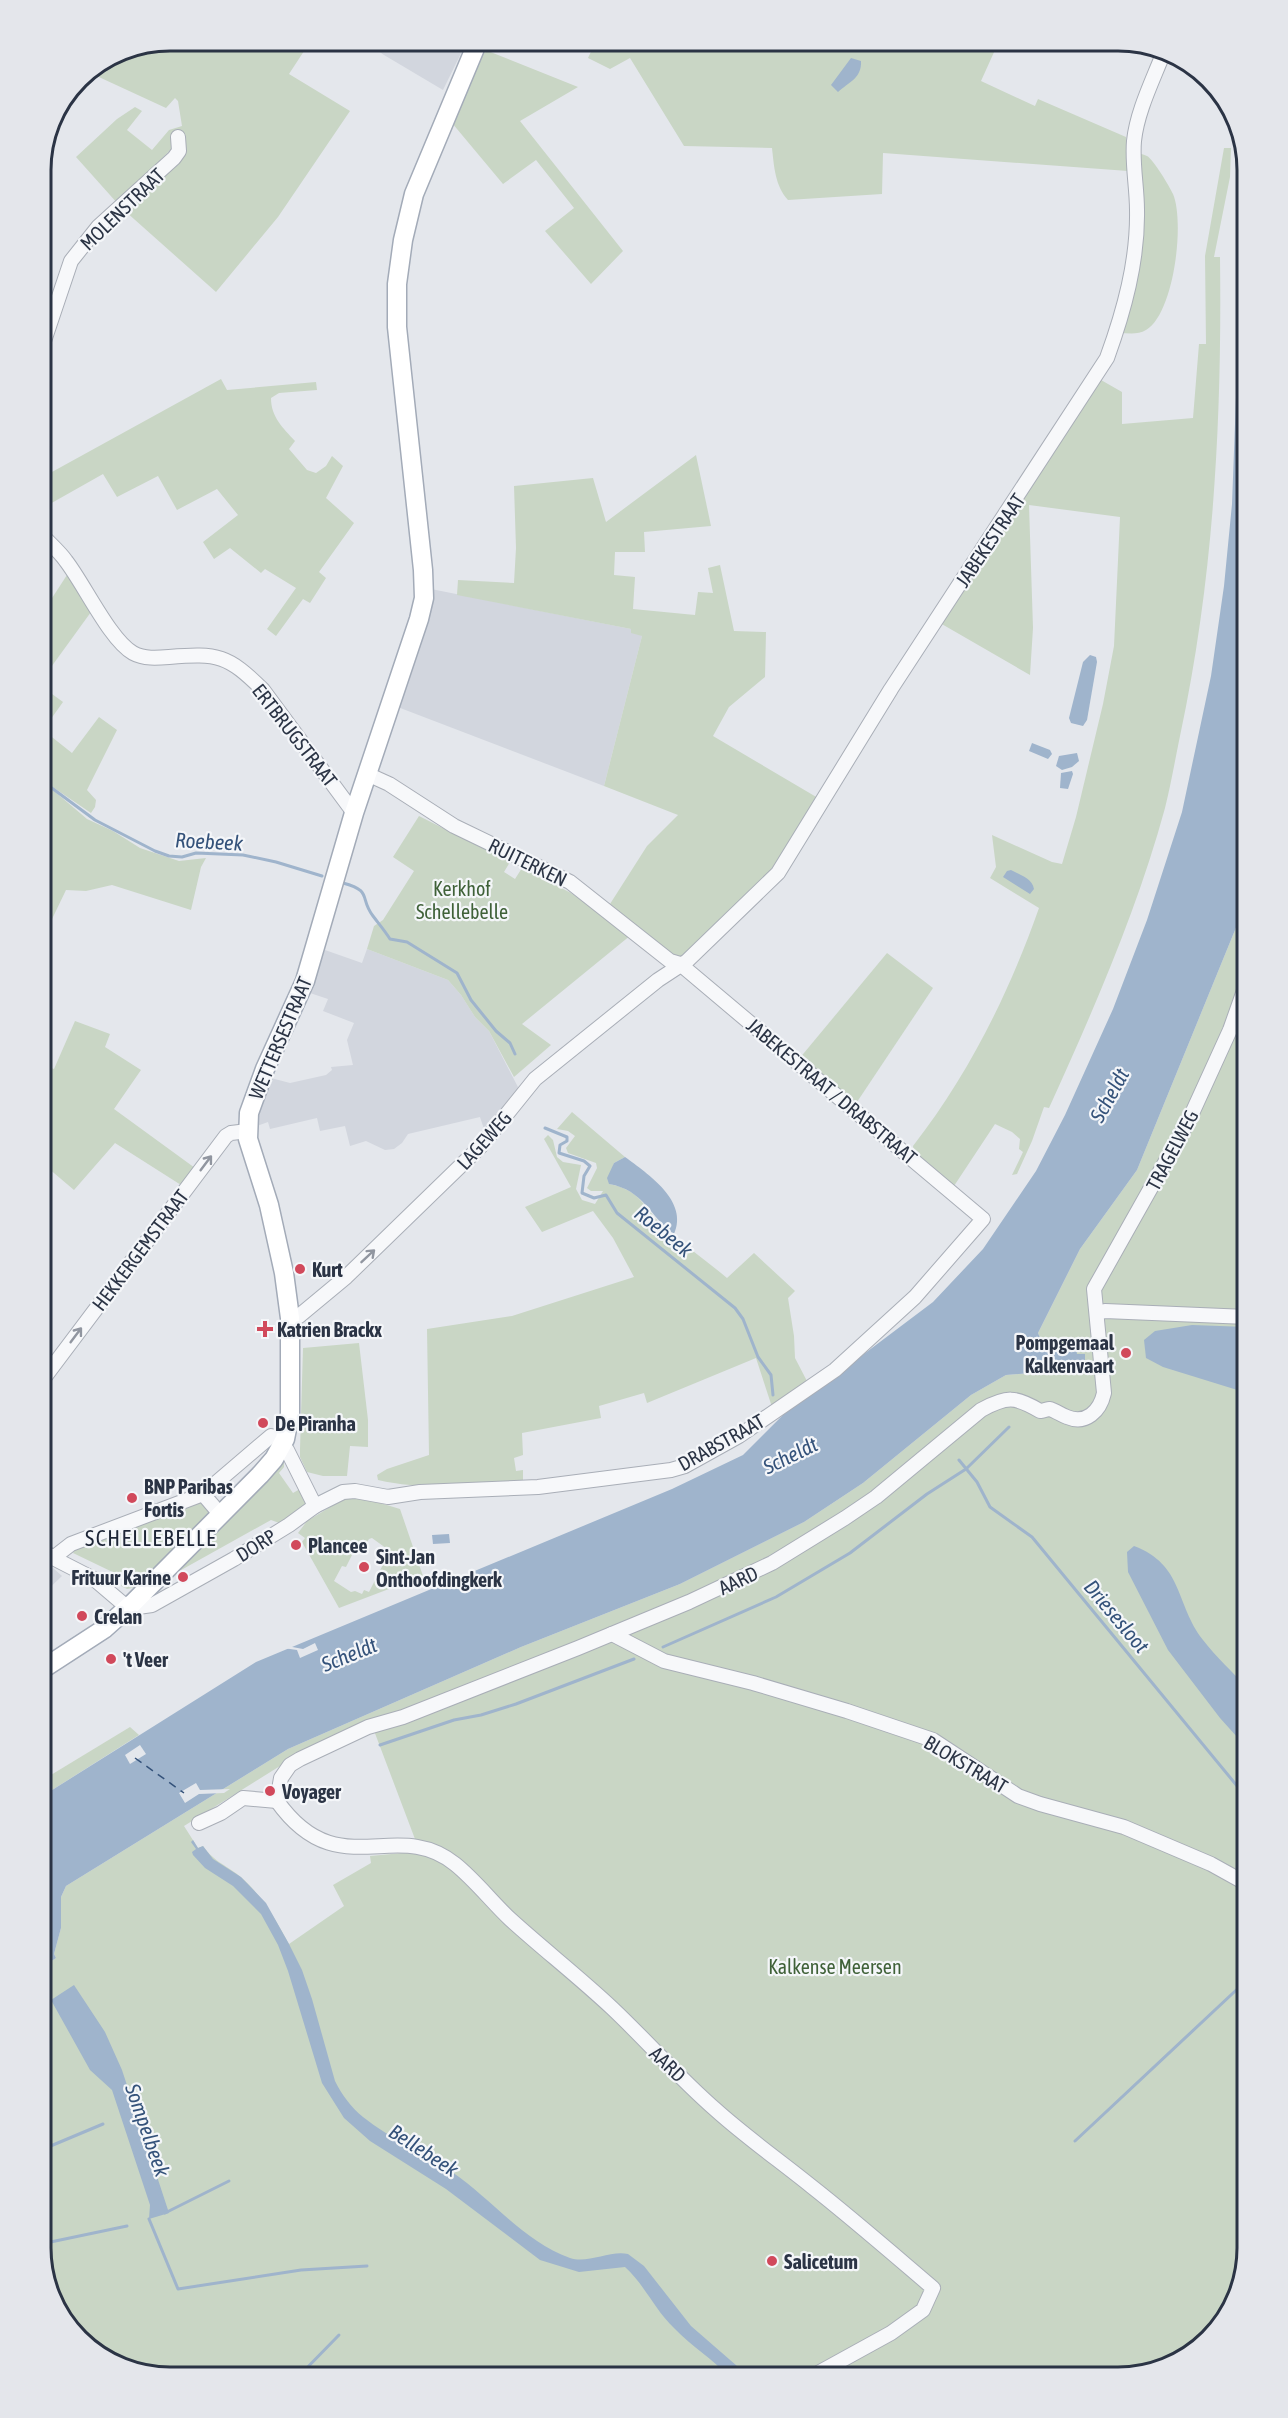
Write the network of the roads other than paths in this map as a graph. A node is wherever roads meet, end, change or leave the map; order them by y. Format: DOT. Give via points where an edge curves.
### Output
graph roads {
  1 [pos="474,51"];
  2 [pos="1161,59"];
  3 [pos="178,137"];
  4 [pos="51,320"];
  5 [pos="51,544"];
  6 [pos="367,774"];
  7 [pos="354,813"];
  8 [pos="680,964"];
  9 [pos="1237,1011"];
  10 [pos="248,1131"];
  11 [pos="983,1219"];
  12 [pos="1097,1313"];
  13 [pos="1237,1317"];
  14 [pos="290,1318"];
  15 [pos="51,1369"];
  16 [pos="283,1443"];
  17 [pos="202,1494"];
  18 [pos="315,1506"];
  19 [pos="220,1514"];
  20 [pos="53,1558"];
  21 [pos="130,1605"];
  22 [pos="612,1634"];
  23 [pos="51,1663"];
  24 [pos="277,1801"];
  25 [pos="199,1823"];
  26 [pos="1237,1878"];
  27 [pos="829,2367"];
  1 -- 6 [label="main road, WETTERSESTRAAT" via="414,194 403,240 397,326 424,598"];
  2 -- 8 [label="street, JABEKESTRAAT" via="1134,141 1134,256 1125,304 1107,358 891,689 778,873"];
  3 -- 4 [label="street, MOLENSTRAAT" via="179,151 174,158 98,227 71,261"];
  5 -- 7 [label="street, ERTBRUGSTRAAT" via="131,652 158,658 205,654 225,658 246,673 263,690"];
  6 -- 7 [label="main road, WETTERSESTRAAT"];
  6 -- 8 [label="street, RUITERKEN" via="454,826 570,882 670,961"];
  7 -- 10 [label="main road, WETTERSESTRAAT" via="307,974 258,1086"];
  8 -- 11 [label="street, JABEKESTRAAT / DRABSTRAAT"];
  14 -- 8 [label="street, LAGEWEG, one-way" via="299,1316 395,1231 493,1133 535,1079"];
  9 -- 12 [label="street, TRAGELWEG" via="1189,1120 1099,1277 1093,1299"];
  10 -- 14 [label="main road, WETTERSESTRAAT" via="279,1251"];
  15 -- 10 [label="street, HEKKERGEMSTRAAT, one-way" via="226,1136"];
  11 -- 18 [label="street, DRABSTRAAT" via="915,1297 835,1370 739,1436 686,1466 548,1486 388,1497 343,1492"];
  12 -- 13 [label="street"];
  12 -- 22 [label="street, AARD" via="1104,1393 1093,1414 1074,1420 1049,1409 1040,1411 1024,1401 1007,1398 993,1403 876,1497 798,1548 735,1581"];
  14 -- 16 [label="main road, WETTERSESTRAAT" via="290,1414"];
  16 -- 17 [label="street" via="272,1436"];
  16 -- 18 [label="street"];
  16 -- 19 [label="main road" via="260,1475"];
  17 -- 19 [label="street"];
  17 -- 20 [label="street" via="71,1544"];
  18 -- 21 [label="street, DORP" via="234,1559 152,1605"];
  19 -- 21 [label="main road"];
  20 -- 21 [label="street" via="94,1579"];
  21 -- 23 [label="main road" via="104,1629"];
  22 -- 24 [label="street, AARD" via="417,1712 368,1727 300,1759 281,1778"];
  22 -- 26 [label="street, BLOKSTRAAT" via="664,1661 753,1683 933,1740 1018,1796 1124,1827"];
  24 -- 25 [label="street" via="243,1798"];
  24 -- 27 [label="street, AARD" via="293,1823 326,1843 350,1847 414,1846 438,1852 455,1864 716,2110 933,2288 923,2310 891,2333"];
}
